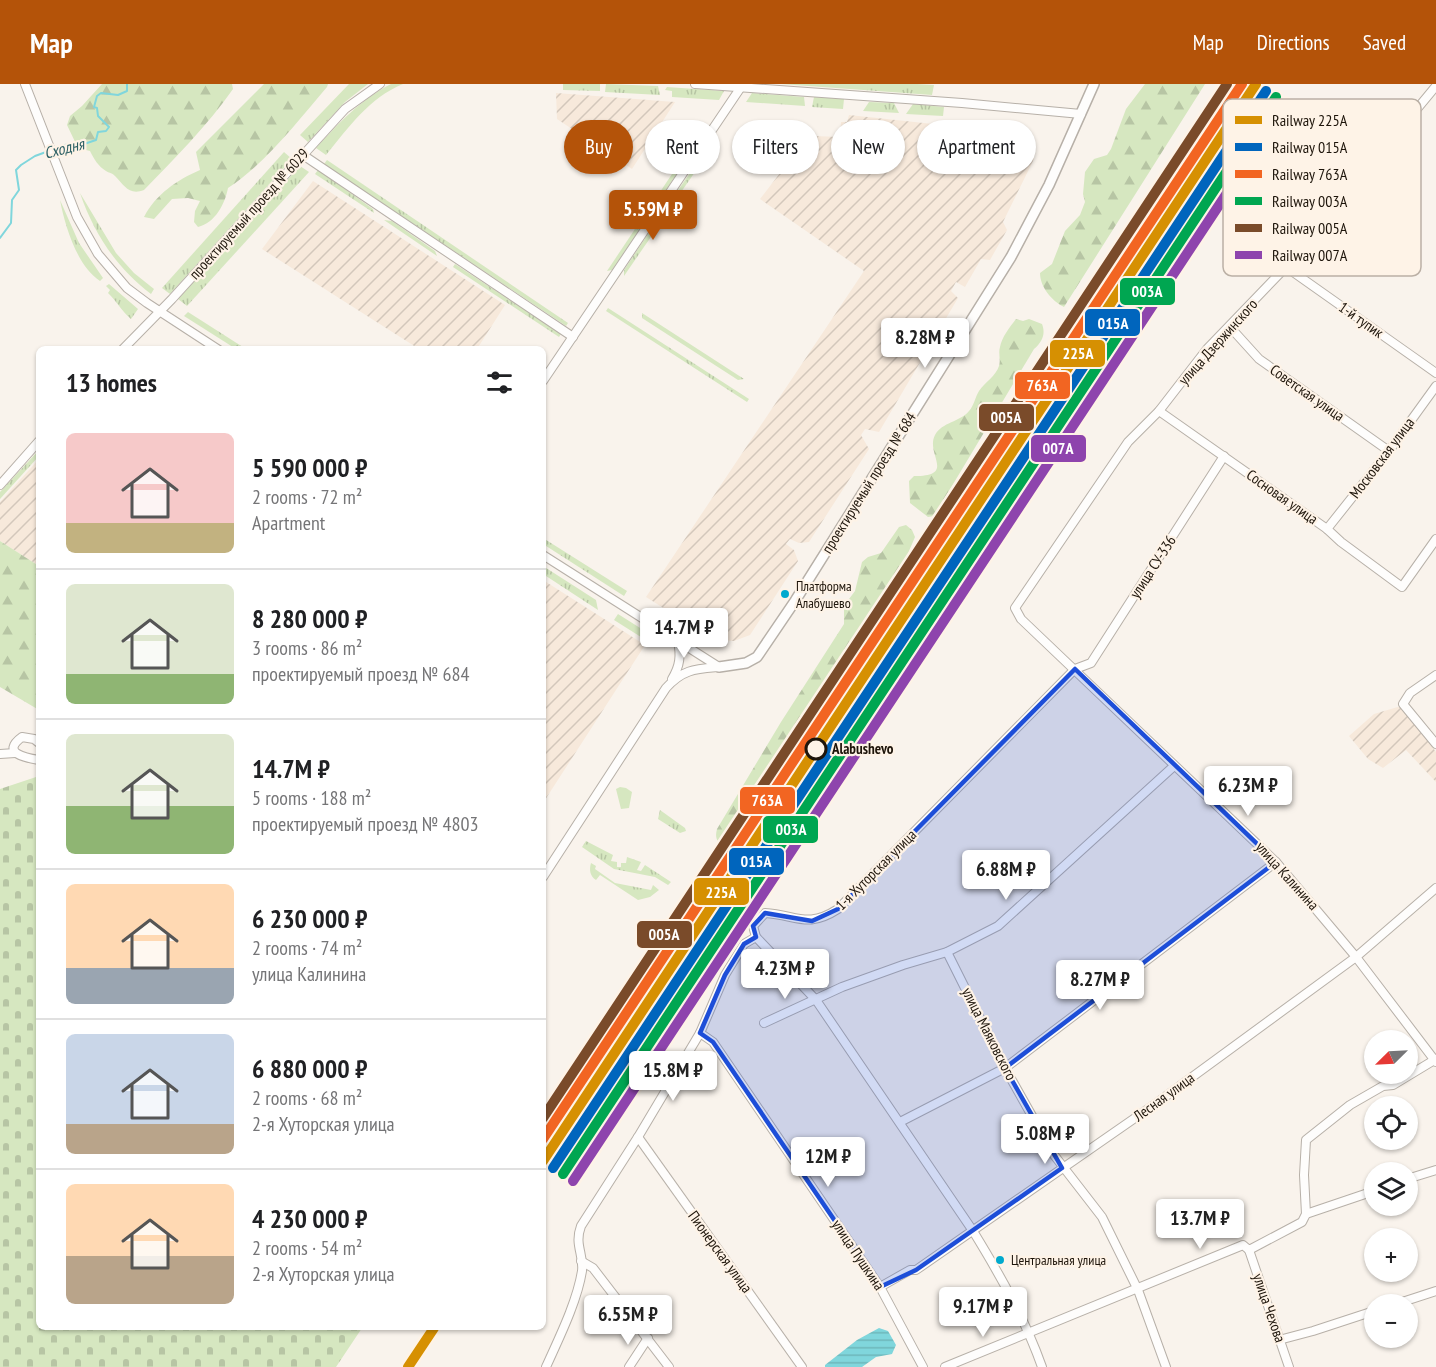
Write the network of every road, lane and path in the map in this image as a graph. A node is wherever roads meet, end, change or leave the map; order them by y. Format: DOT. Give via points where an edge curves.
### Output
graph roads {
  1 [pos="25,84"];
  2 [pos="380,84"];
  3 [pos="695,84"];
  4 [pos="1094,84"];
  5 [pos="1436,86"];
  6 [pos="741,87"];
  7 [pos="1421,104"];
  8 [pos="1081,114"];
  9 [pos="303,155"];
  10 [pos="1278,276"];
  11 [pos="1299,276"];
  12 [pos="159,311"];
  13 [pos="1230,327"];
  14 [pos="573,337"];
  15 [pos="126,346"];
  16 [pos="213,346"];
  17 [pos="1436,374"];
  18 [pos="546,377"];
  19 [pos="1436,386"];
  20 [pos="1159,411"];
  21 [pos="36,444"];
  22 [pos="1389,452"];
  23 [pos="1224,456"];
  24 [pos="0,485"];
  25 [pos="1327,529"];
  26 [pos="1436,539"];
  27 [pos="546,557"];
  28 [pos="1015,608"];
  29 [pos="678,641"];
  30 [pos="719,667"];
  31 [pos="1076,669"];
  32 [pos="1436,675"];
  33 [pos="666,688"];
  34 [pos="36,741"];
  35 [pos="1436,744"];
  36 [pos="15,753"];
  37 [pos="0,754"];
  38 [pos="36,759"];
  39 [pos="1174,766"];
  40 [pos="1276,862"];
  41 [pos="546,872"];
  42 [pos="1436,888"];
  43 [pos="756,937"];
  44 [pos="947,952"];
  45 [pos="1356,957"];
  46 [pos="816,1000"];
  47 [pos="764,1023"];
  48 [pos="700,1033"];
  49 [pos="1435,1060"];
  50 [pos="1005,1068"];
  51 [pos="900,1122"];
  52 [pos="638,1137"];
  53 [pos="1062,1168"];
  54 [pos="1436,1170"];
  55 [pos="1418,1176"];
  56 [pos="1364,1194"];
  57 [pos="1306,1214"];
  58 [pos="973,1231"];
  59 [pos="1249,1250"];
  60 [pos="581,1261"];
  61 [pos="880,1287"];
  62 [pos="1138,1290"];
  63 [pos="1436,1291"];
  64 [pos="1418,1297"];
  65 [pos="1364,1314"];
  66 [pos="1030,1333"];
  67 [pos="648,1338"];
  68 [pos="1279,1340"];
  69 [pos="546,1367"];
  70 [pos="628,1367"];
  71 [pos="669,1367"];
  72 [pos="802,1367"];
  73 [pos="923,1367"];
  74 [pos="945,1367"];
  75 [pos="1042,1367"];
  76 [pos="1166,1367"];
  77 [pos="1289,1367"];
  1 -- 12 [label="street" via="77,217 98,254 127,288"];
  2 -- 9 [label="street, проектируемый проезд № 6029" via="345,109"];
  3 -- 6 [label="street"];
  4 -- 8 [label="street, проектируемый проезд № 684"];
  5 -- 7 [label="street, улица Дзержинского"];
  6 -- 8 [label="street"];
  6 -- 14 [label="street"];
  8 -- 30 [label="street, проектируемый проезд № 684" via="1050,184 991,290 773,635 752,660"];
  9 -- 12 [label="street, проектируемый проезд № 6029"];
  9 -- 14 [label="street"];
  10 -- 13 [label="street, улица Дзержинского"];
  11 -- 17 [label="street, 1-й тупик"];
  12 -- 15 [label="street, проектируемый проезд № 6029"];
  12 -- 16 [label="street"];
  13 -- 20 [label="street, улица Дзержинского" via="1207,349"];
  13 -- 22 [label="street, Советская улица" via="1259,359"];
  14 -- 18 [label="street"];
  19 -- 22 [label="street, Московская улица"];
  20 -- 23 [label="street, Сосновая улица"];
  20 -- 28 [label="street, улица Дзержинского" via="1128,442"];
  21 -- 24 [label="street"];
  22 -- 25 [label="street, Московская улица"];
  23 -- 25 [label="street, Сосновая улица"];
  23 -- 31 [label="street, улица СУ-336" via="1092,663"];
  25 -- 26 [label="street, Сосновая улица" via="1402,587"];
  27 -- 29 [label="street"];
  28 -- 31 [label="street, улица Калинина"];
  29 -- 30 [label="street"];
  29 -- 33 [label="street" via="679,664"];
  30 -- 33 [label="street, проектируемый проезд № 684" via="690,670"];
  31 -- 39 [label="street, улица Калинина"];
  31 -- 43 [label="street, 1-я Хуторская улица" via="838,909 812,921 765,913 753,926"];
  32 -- 35 [label="street" via="1410,693 1403,704"];
  33 -- 41 [label="street, проектируемый проезд № 684"];
  34 -- 36 [label="street" via="22,737 14,744"];
  36 -- 37 [label="street"];
  36 -- 38 [label="street"];
  39 -- 40 [label="street, улица Калинина"];
  39 -- 44 [label="street" via="998,926"];
  40 -- 45 [label="street, улица Калинина"];
  40 -- 50 [label="street"];
  42 -- 45 [label="street, Лесная улица"];
  43 -- 46 [label="street"];
  43 -- 48 [label="street, 1-я Хуторская улица" via="744,944 725,975"];
  44 -- 46 [label="street" via="852,983"];
  44 -- 50 [label="street, улица Маяковского"];
  45 -- 49 [label="street, улица Калинина"];
  45 -- 53 [label="street, Лесная улица"];
  46 -- 47 [label="street"];
  46 -- 51 [label="street"];
  48 -- 52 [label="street, 1-я Хуторская улица"];
  48 -- 61 [label="street, улица Пушкина" via="712,1042"];
  49 -- 57 [label="street" via="1350,1105 1306,1140"];
  50 -- 51 [label="street"];
  50 -- 53 [label="street, улица Маяковского"];
  51 -- 58 [label="street"];
  52 -- 60 [label="street, 1-я Хуторская улица" via="581,1226"];
  52 -- 72 [label="street, Пионерская улица"];
  53 -- 58 [label="street, Лесная улица"];
  53 -- 62 [label="street, улица Маяковского" via="1102,1217"];
  54 -- 55 [label="street"];
  56 -- 57 [label="street"];
  57 -- 59 [label="street" via="1302,1222"];
  58 -- 61 [label="street, Лесная улица" via="916,1270"];
  58 -- 66 [label="street"];
  59 -- 62 [label="street" via="1243,1245"];
  59 -- 68 [label="street, улица Чехова"];
  60 -- 67 [label="street" via="593,1268"];
  60 -- 69 [label="street, 1-я Хуторская улица" via="579,1285"];
  61 -- 73 [label="street, улица Пушкина"];
  62 -- 66 [label="street"];
  62 -- 76 [label="street, улица Маяковского"];
  63 -- 64 [label="street"];
  65 -- 68 [label="street"];
  66 -- 74 [label="street"];
  66 -- 75 [label="street"];
  67 -- 70 [label="street"];
  67 -- 71 [label="street"];
  68 -- 77 [label="street, улица Чехова"];
}
